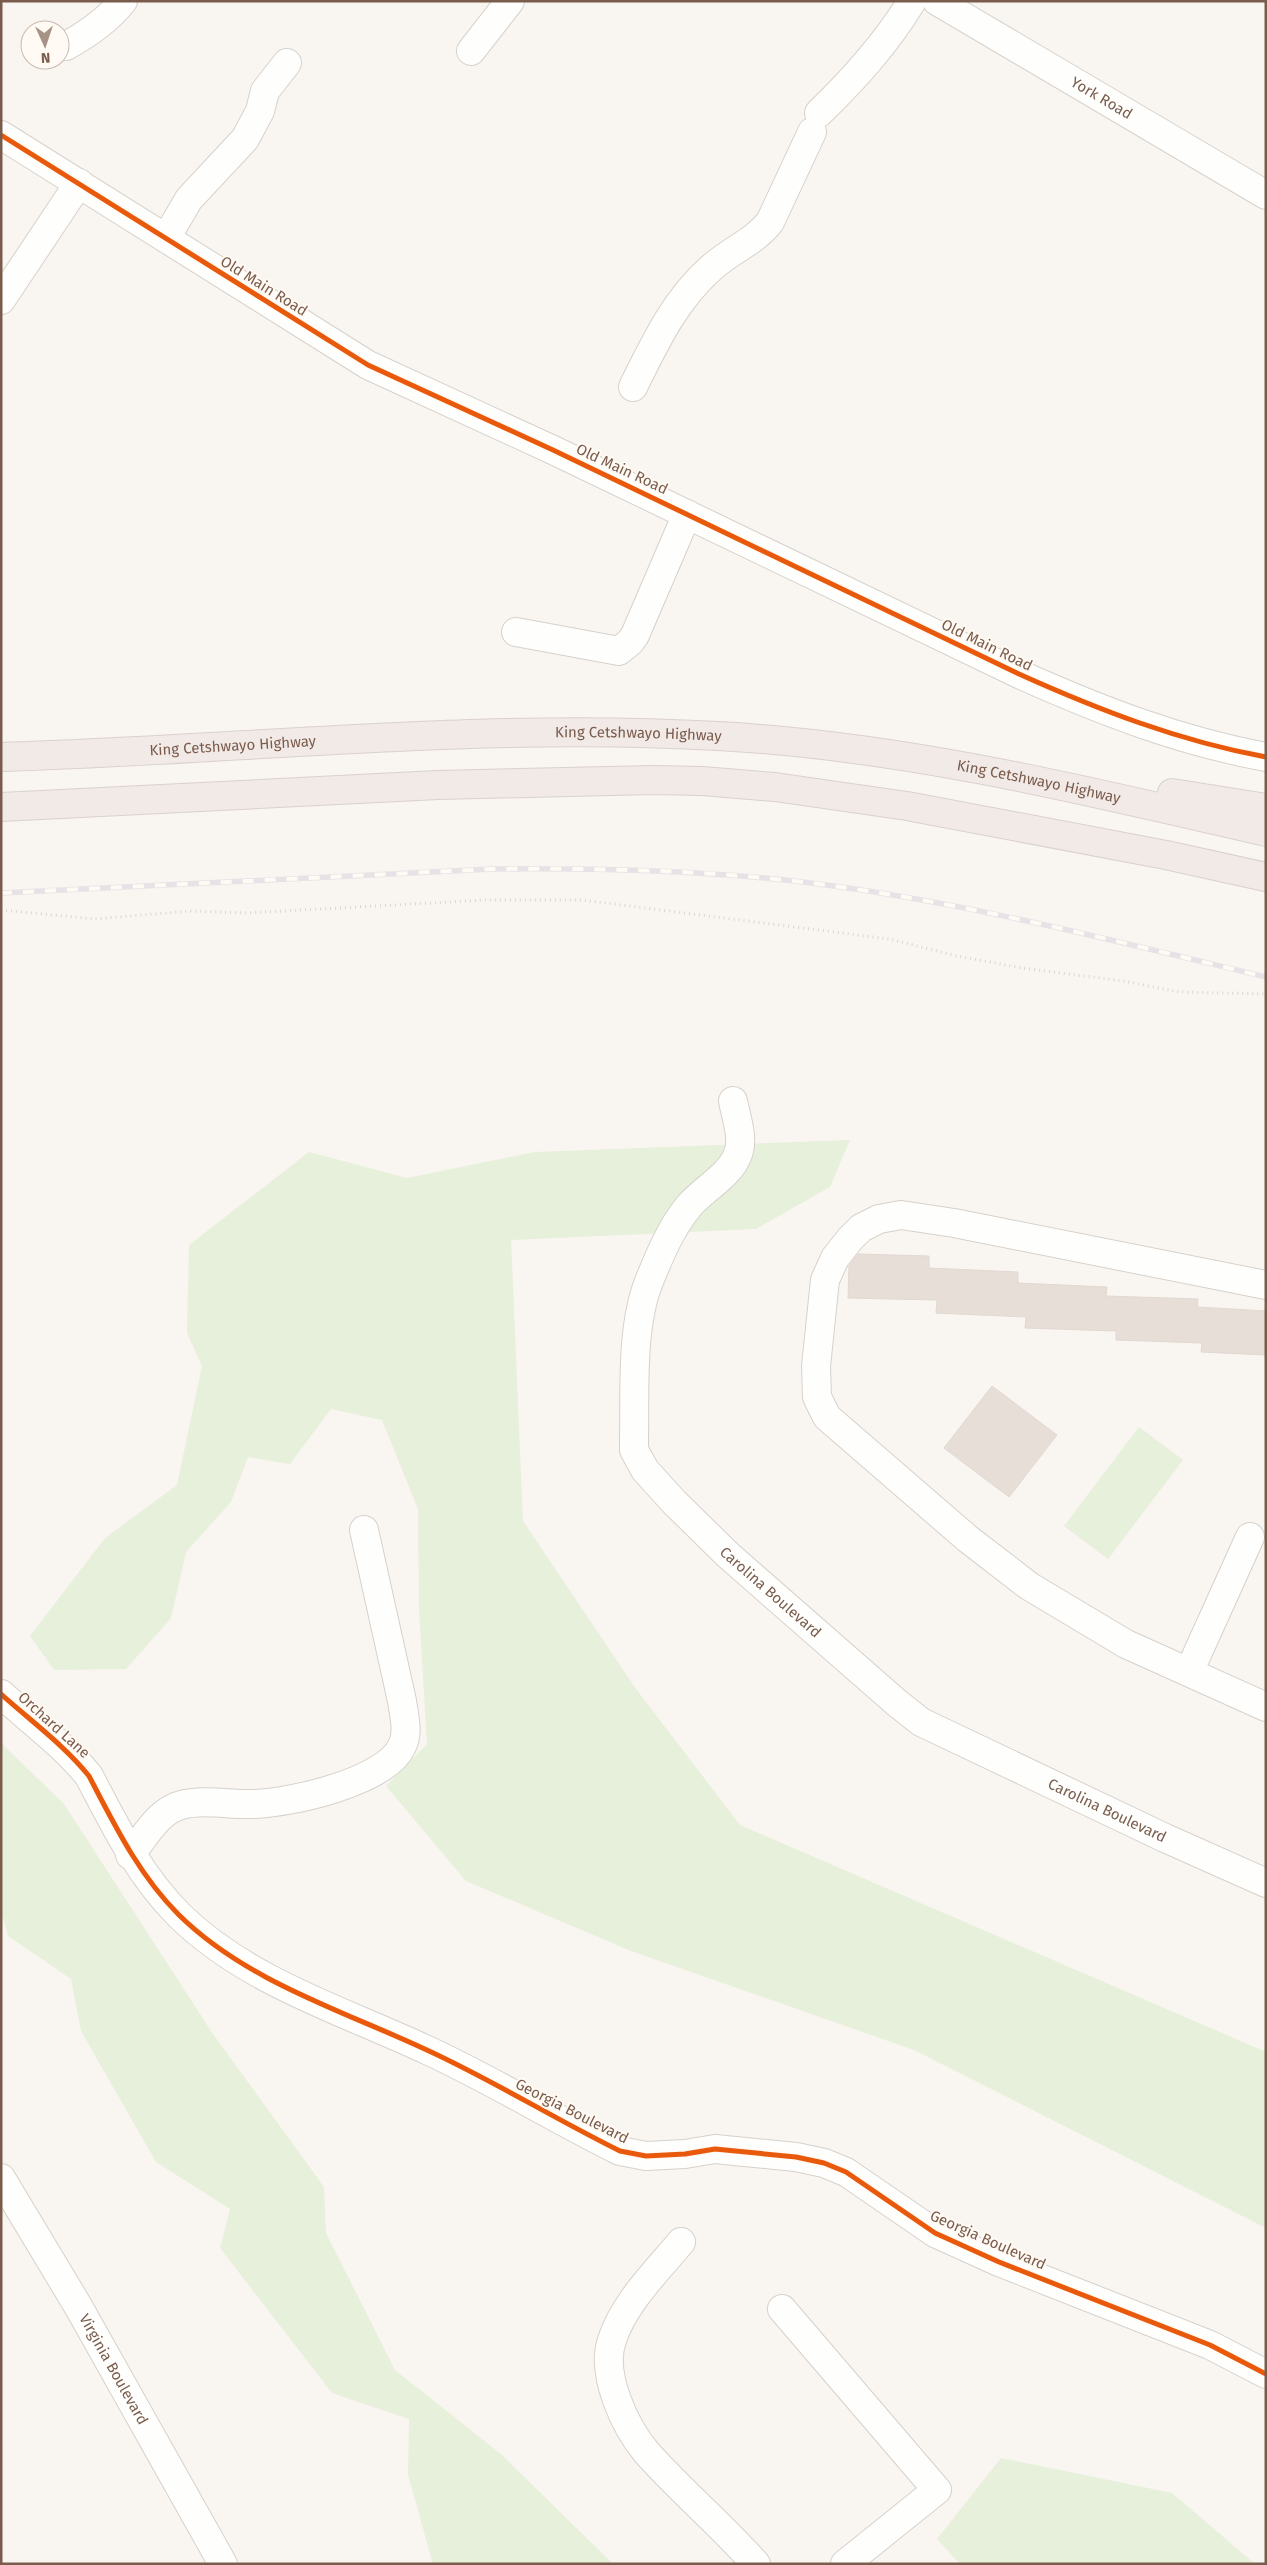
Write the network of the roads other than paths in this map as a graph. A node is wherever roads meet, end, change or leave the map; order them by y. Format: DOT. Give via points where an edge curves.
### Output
graph roads {
  1 [pos="123,1"];
  2 [pos="510,1"];
  3 [pos="912,1"];
  4 [pos="937,1"];
  5 [pos="70,44"];
  6 [pos="471,51"];
  7 [pos="287,63"];
  8 [pos="1,135"];
  9 [pos="79,183"];
  10 [pos="1266,195"];
  11 [pos="166,238"];
  12 [pos="1,300"];
  13 [pos="633,387"];
  14 [pos="687,514"];
  15 [pos="516,632"];
  16 [pos="1,757"];
  17 [pos="1266,757"];
  18 [pos="1064,785"];
  19 [pos="1,807"];
  20 [pos="1266,808"];
  21 [pos="1266,832"];
  22 [pos="1075,839"];
  23 [pos="1266,878"];
  24 [pos="1266,895"];
  25 [pos="733,1101"];
  26 [pos="1266,1285"];
  27 [pos="364,1530"];
  28 [pos="1250,1537"];
  29 [pos="1189,1672"];
  30 [pos="1,1694"];
  31 [pos="1266,1707"];
  32 [pos="130,1854"];
  33 [pos="1266,1882"];
  34 [pos="1,2178"];
  35 [pos="681,2242"];
  36 [pos="782,2309"];
  37 [pos="1266,2374"];
  38 [pos="224,2564"];
  39 [pos="756,2564"];
  40 [pos="844,2564"];
  1 -- 5 [label="street" via="112,16"];
  2 -- 6 [label="street"];
  3 -- 13 [label="street" via="897,26 816,123 770,222 761,233 711,267 693,285 658,337"];
  4 -- 10 [label="street, York Road"];
  7 -- 11 [label="street" via="265,90 260,110 246,139 189,200"];
  8 -- 9 [label="street, Old Main Road"];
  9 -- 11 [label="street, Old Main Road"];
  9 -- 12 [label="street"];
  11 -- 14 [label="street, Old Main Road" via="368,365"];
  14 -- 15 [label="street" via="635,635 619,650"];
  14 -- 17 [label="street, Old Main Road" via="1095,708 1175,736"];
  16 -- 18 [label="highway, King Cetshwayo Highway" via="456,736 629,732 721,736 837,747 935,760"];
  18 -- 20 [label="highway" via="1133,788"];
  18 -- 21 [label="highway, King Cetshwayo Highway"];
  19 -- 22 [label="highway" via="438,785 702,781 907,806"];
  22 -- 23 [label="highway" via="1166,854"];
  22 -- 24 [label="highway"];
  25 -- 33 [label="street, Carolina Boulevard" via="740,1145 738,1154 729,1168 688,1206 648,1286 638,1340 634,1439 634,1450 645,1470 728,1555 921,1722 1156,1834"];
  26 -- 29 [label="street" via="901,1215 879,1219 861,1228 835,1258 826,1280 816,1366 817,1397 827,1417 968,1539 1028,1586 1126,1644"];
  27 -- 32 [label="street" via="402,1701 406,1728 402,1748 382,1766 344,1786 302,1799 254,1804 208,1802 181,1805 160,1816"];
  28 -- 29 [label="street"];
  29 -- 31 [label="street"];
  30 -- 32 [label="street, Orchard Lane" via="89,1776"];
  32 -- 37 [label="street, Georgia Boulevard" via="166,1902 217,1948 264,1976 431,2052 620,2151 646,2156 715,2148 818,2161 846,2172 935,2232 998,2262 1210,2345"];
  34 -- 38 [label="street, Virginia Boulevard" via="88,2323"];
  35 -- 39 [label="street" via="622,2315 609,2354 613,2386 627,2424 647,2452"];
  36 -- 40 [label="street" via="937,2490"];
}
